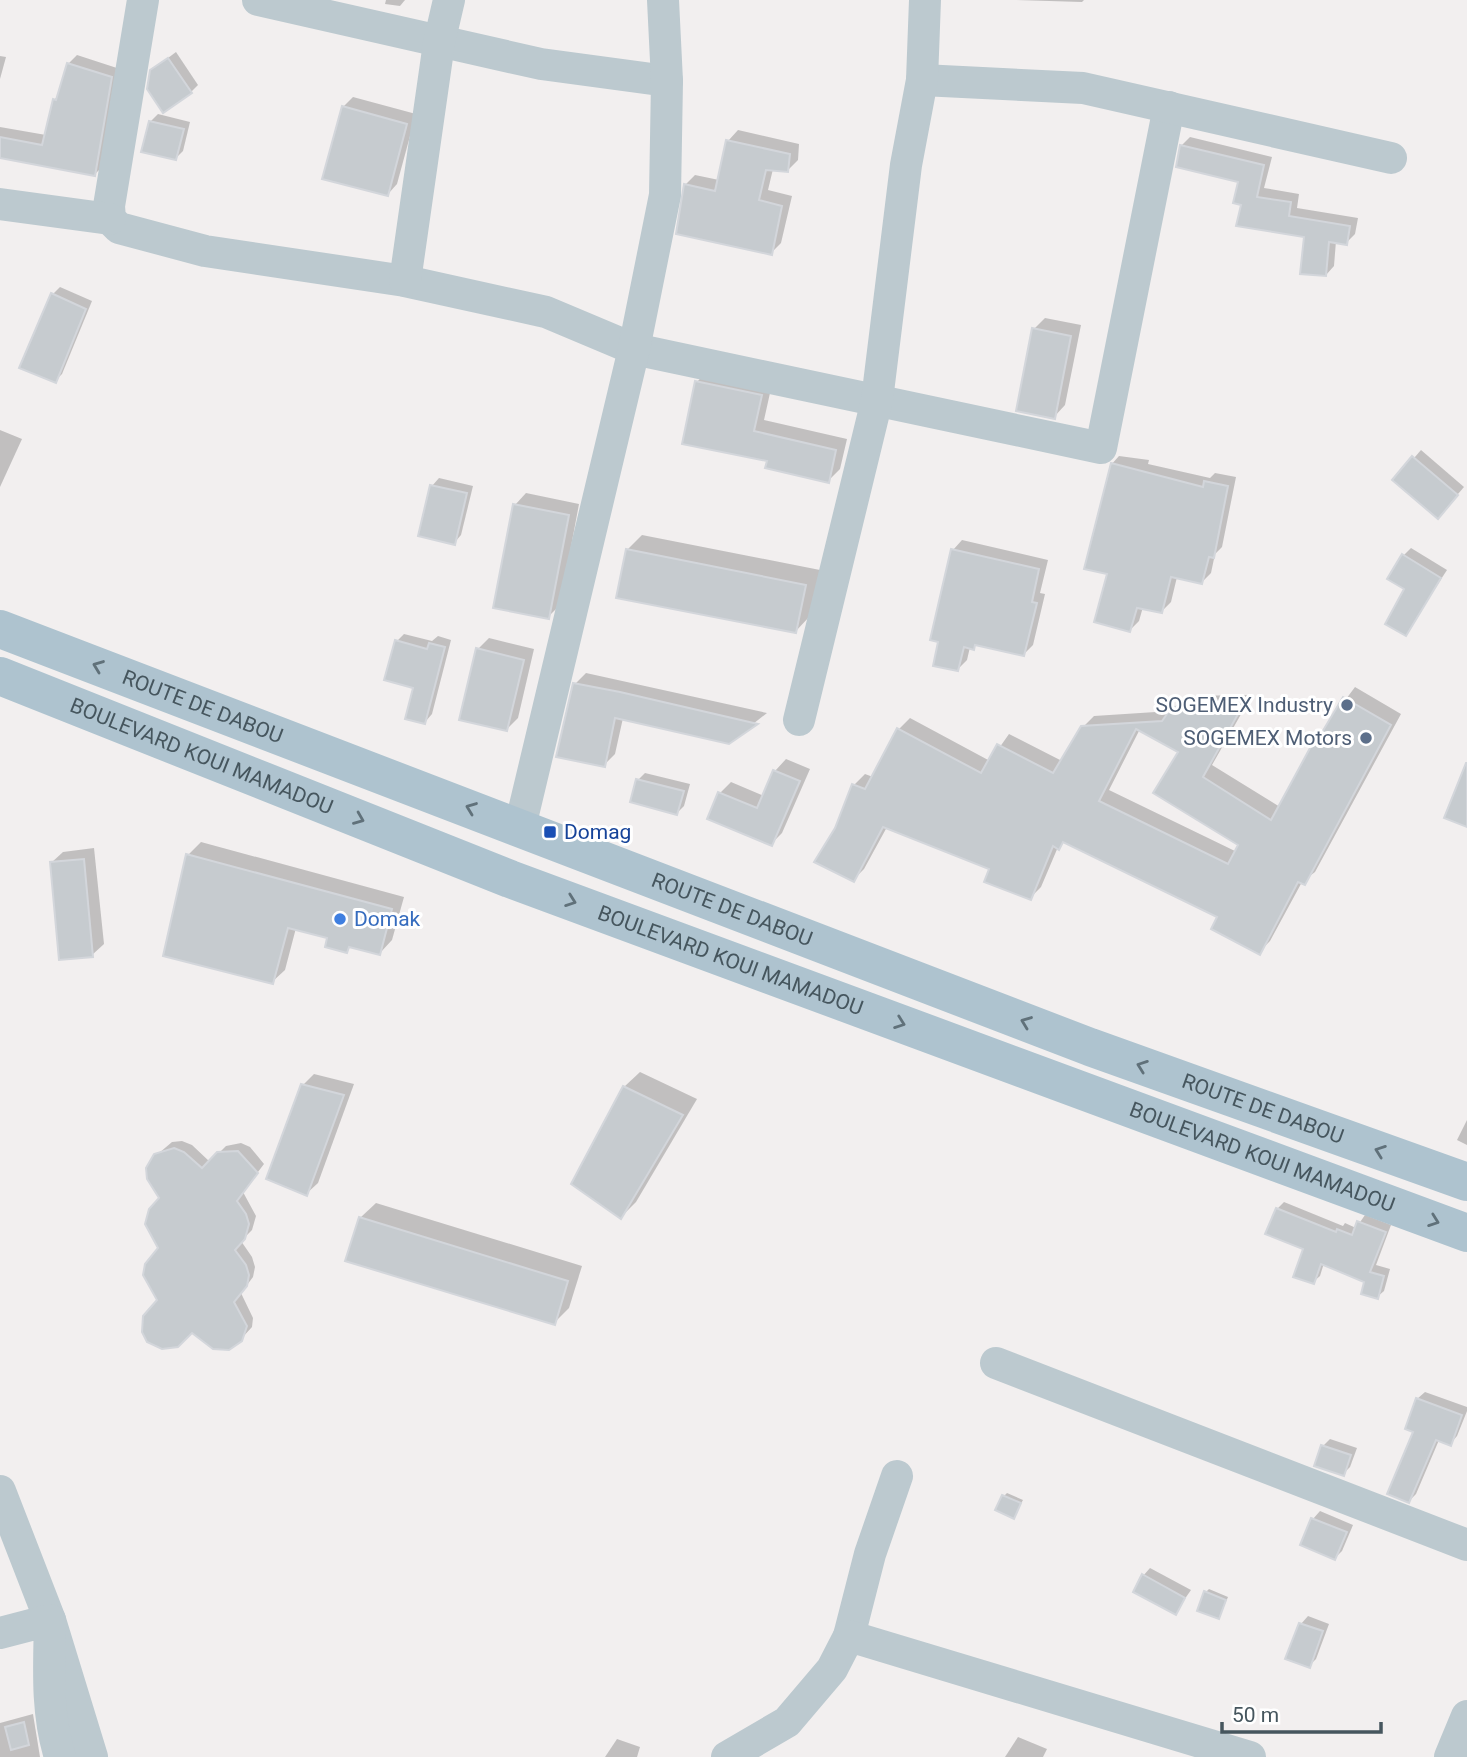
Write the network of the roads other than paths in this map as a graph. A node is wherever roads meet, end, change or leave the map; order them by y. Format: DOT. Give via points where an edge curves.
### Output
graph roads {
  1 [pos="143,0"];
  2 [pos="258,0"];
  3 [pos="449,0"];
  4 [pos="663,0"];
  5 [pos="925,0"];
  6 [pos="439,43"];
  7 [pos="922,80"];
  8 [pos="667,82"];
  9 [pos="1169,107"];
  10 [pos="1391,158"];
  11 [pos="0,204"];
  12 [pos="110,219"];
  13 [pos="405,281"];
  14 [pos="634,349"];
  15 [pos="877,400"];
  16 [pos="0,629"];
  17 [pos="0,676"];
  18 [pos="799,720"];
  19 [pos="520,827"];
  20 [pos="1467,1182"];
  21 [pos="1467,1233"];
  22 [pos="996,1363"];
  23 [pos="897,1476"];
  24 [pos="0,1492"];
  25 [pos="1467,1545"];
  26 [pos="50,1620"];
  27 [pos="0,1633"];
  28 [pos="849,1636"];
  29 [pos="1467,1716"];
  30 [pos="88,1743"];
  31 [pos="60,1757"];
  32 [pos="106,1757"];
  33 [pos="727,1757"];
  34 [pos="1251,1757"];
  35 [pos="1450,1757"];
  1 -- 12 [label="street"];
  2 -- 6 [label="street"];
  3 -- 6 [label="street"];
  4 -- 8 [label="street"];
  5 -- 7 [label="street"];
  6 -- 8 [label="street" via="541,64"];
  6 -- 13 [label="street"];
  7 -- 9 [label="street" via="1083,88"];
  7 -- 15 [label="street" via="906,165"];
  8 -- 14 [label="street" via="665,195"];
  9 -- 10 [label="street"];
  9 -- 15 [label="street" via="1101,448"];
  11 -- 12 [label="street"];
  12 -- 13 [label="street" via="119,228 205,251"];
  13 -- 14 [label="street" via="546,312"];
  14 -- 15 [label="street"];
  14 -- 19 [label="street"];
  15 -- 18 [label="street"];
  19 -- 16 [label="main road, ROUTE DE DABOU, one-way"];
  17 -- 21 [label="main road, BOULEVARD KOUI MAMADOU, one-way" via="510,878"];
  20 -- 19 [label="main road, ROUTE DE DABOU, one-way" via="1090,1047"];
  22 -- 25 [label="street"];
  23 -- 28 [label="street"];
  24 -- 26 [label="street"];
  26 -- 27 [label="street"];
  26 -- 30 [label="street"];
  26 -- 31 [label="street" via="48,1689"];
  28 -- 33 [label="street" via="832,1669 787,1722"];
  28 -- 34 [label="street"];
  29 -- 35 [label="street"];
  30 -- 32 [label="street"];
}
